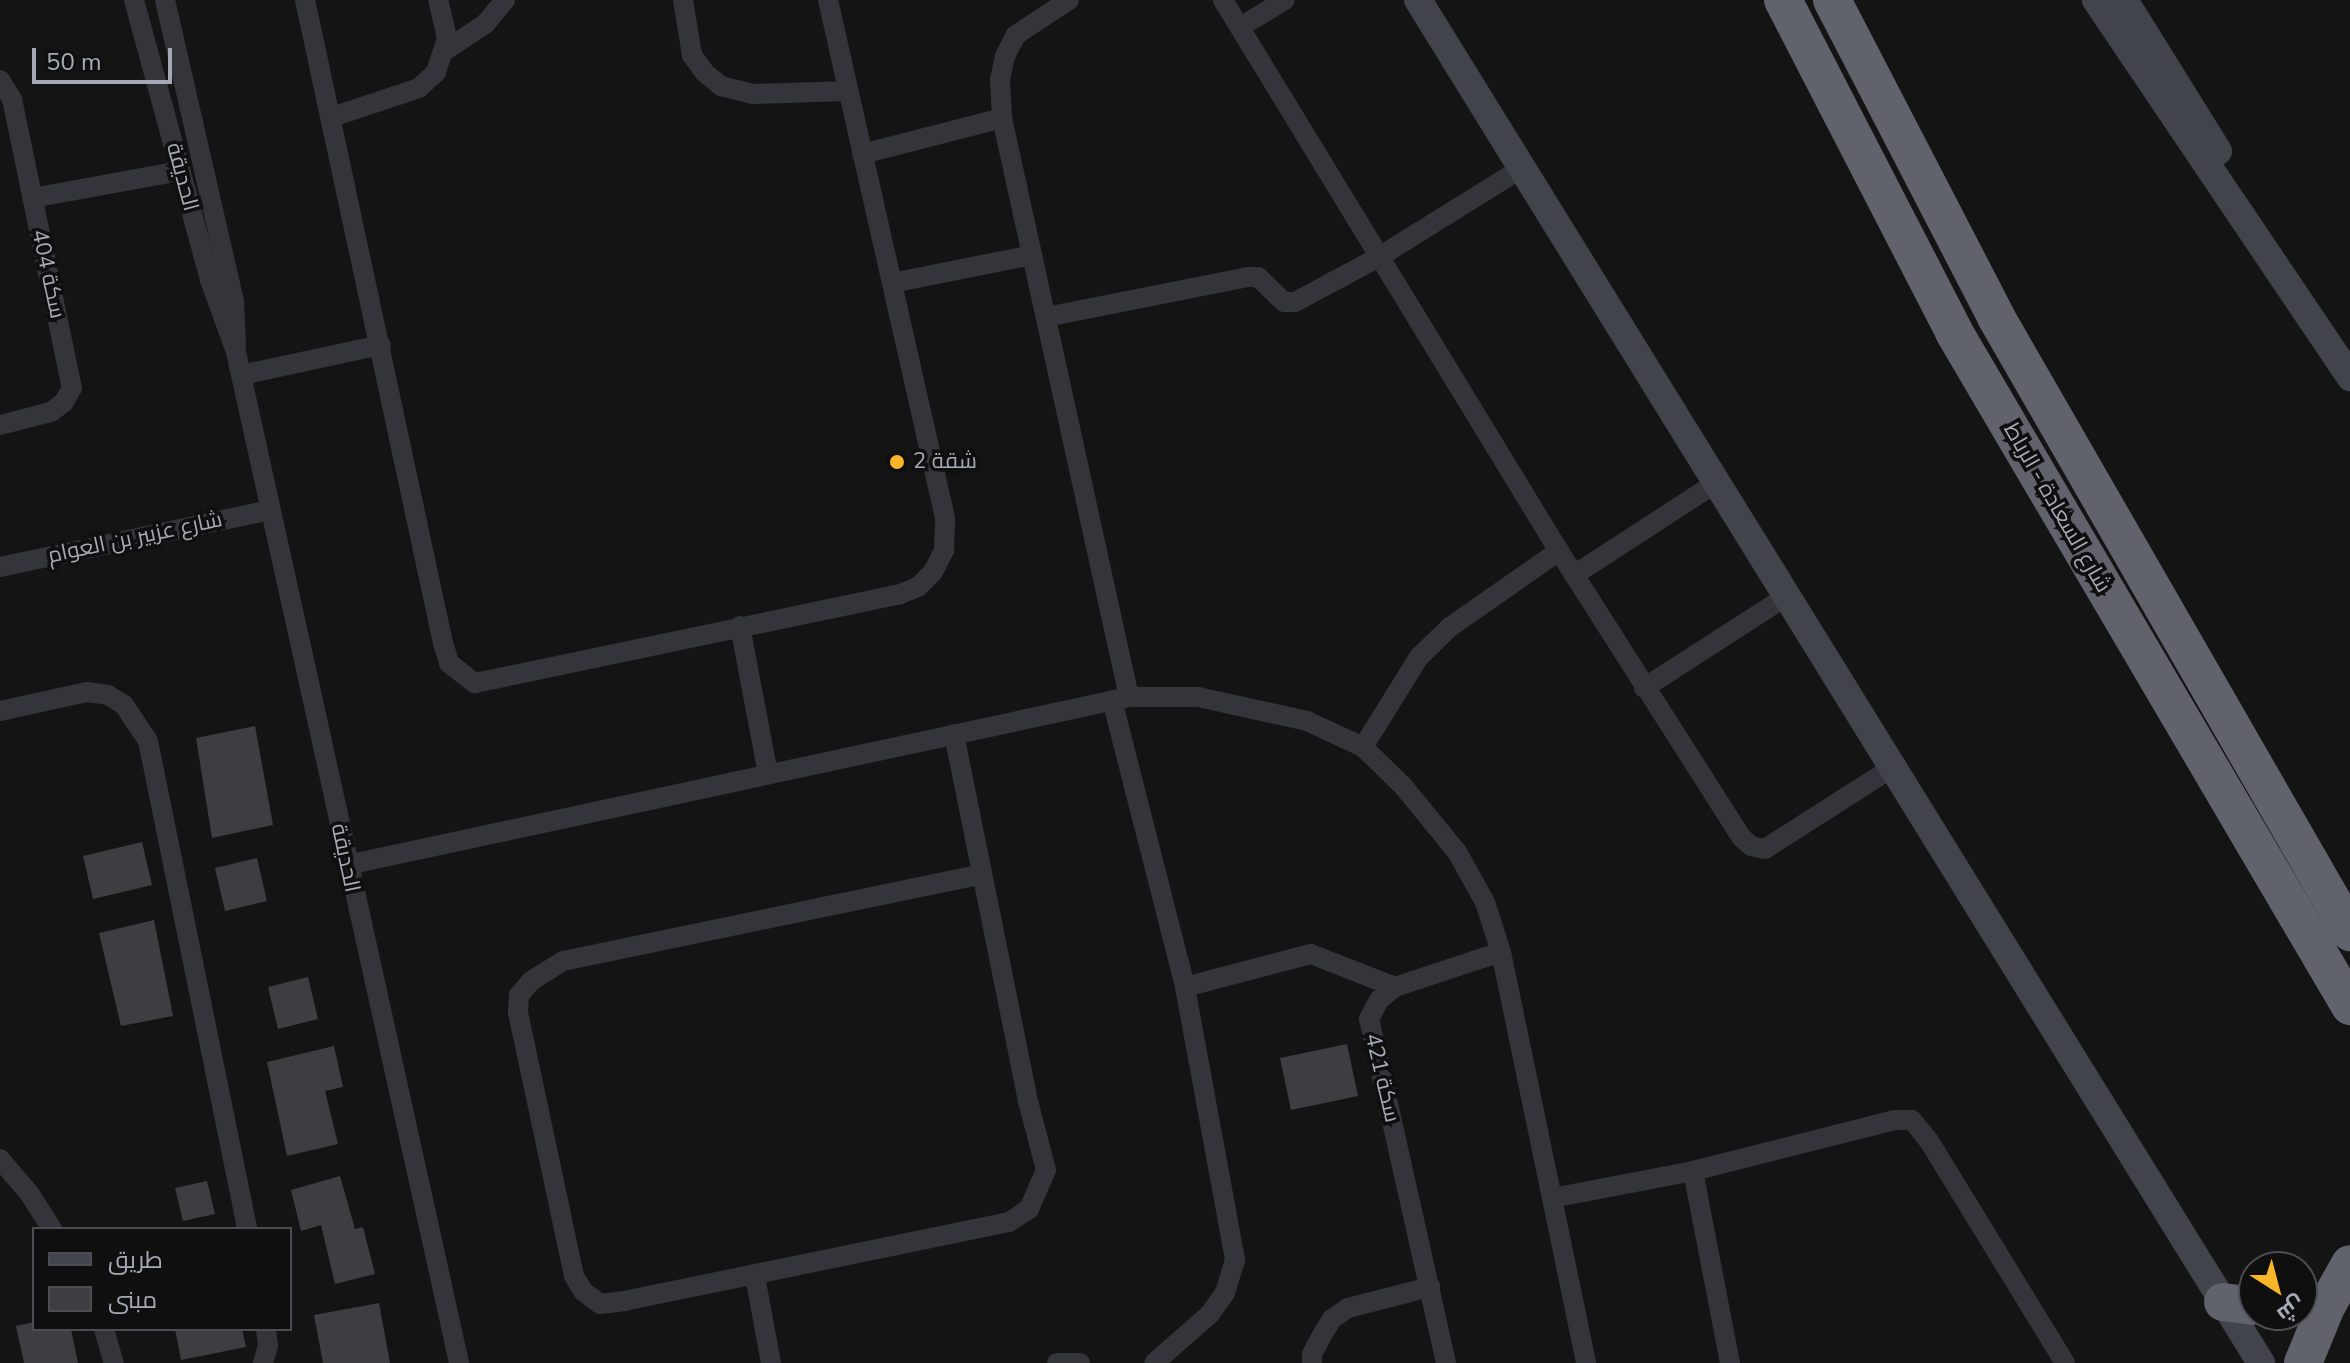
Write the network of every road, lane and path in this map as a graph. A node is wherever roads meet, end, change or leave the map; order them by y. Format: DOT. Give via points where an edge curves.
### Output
graph roads {
  1 [pos="134,0"];
  2 [pos="165,0"];
  3 [pos="305,0"];
  4 [pos="438,0"];
  5 [pos="505,0"];
  6 [pos="683,0"];
  7 [pos="828,0"];
  8 [pos="1069,0"];
  9 [pos="1223,0"];
  10 [pos="1285,0"];
  11 [pos="1418,0"];
  12 [pos="1783,0"];
  13 [pos="1832,0"];
  14 [pos="2096,0"];
  15 [pos="2124,0"];
  16 [pos="1240,27"];
  17 [pos="446,50"];
  18 [pos="0,80"];
  19 [pos="848,91"];
  20 [pos="332,117"];
  21 [pos="1002,118"];
  22 [pos="862,154"];
  23 [pos="1522,168"];
  24 [pos="180,171"];
  25 [pos="32,198"];
  26 [pos="1032,255"];
  27 [pos="1379,257"];
  28 [pos="892,283"];
  29 [pos="1046,317"];
  30 [pos="2318,325"];
  31 [pos="381,345"];
  32 [pos="236,352"];
  33 [pos="241,375"];
  34 [pos="2350,377"];
  35 [pos="0,425"];
  36 [pos="1717,482"];
  37 [pos="270,510"];
  38 [pos="1559,551"];
  39 [pos="0,567"];
  40 [pos="1574,575"];
  41 [pos="1787,596"];
  42 [pos="740,626"];
  43 [pos="1644,688"];
  44 [pos="1121,699"];
  45 [pos="0,711"];
  46 [pos="954,734"];
  47 [pos="1363,747"];
  48 [pos="1893,767"];
  49 [pos="768,774"];
  50 [pos="347,865"];
  51 [pos="980,875"];
  52 [pos="2350,932"];
  53 [pos="1501,952"];
  54 [pos="1185,987"];
  55 [pos="1395,987"];
  56 [pos="2350,1006"];
  57 [pos="0,1159"];
  58 [pos="1693,1171"];
  59 [pos="1552,1198"];
  60 [pos="51,1227"];
  61 [pos="247,1227"];
  62 [pos="2350,1264"];
  63 [pos="755,1276"];
  64 [pos="1430,1287"];
  65 [pos="2238,1304"];
  66 [pos="2318,1304"];
  67 [pos="105,1331"];
  68 [pos="266,1331"];
  69 [pos="2249,1331"];
  70 [pos="2310,1331"];
  71 [pos="114,1363"];
  72 [pos="263,1363"];
  73 [pos="459,1363"];
  74 [pos="771,1363"];
  75 [pos="1057,1363"];
  76 [pos="1080,1363"];
  77 [pos="1154,1363"];
  78 [pos="1312,1363"];
  79 [pos="1446,1363"];
  80 [pos="1586,1363"];
  81 [pos="1730,1363"];
  82 [pos="2065,1363"];
  83 [pos="2261,1363"];
  84 [pos="2303,1363"];
  1 -- 24 [label="street, الحديقة"];
  2 -- 32 [label="street, الحديقة" via="234,302"];
  3 -- 20 [label="street"];
  4 -- 17 [label="street"];
  5 -- 17 [label="street" via="485,24"];
  6 -- 19 [label="street" via="692,55 721,86 752,94"];
  7 -- 19 [label="street"];
  8 -- 21 [label="street" via="1016,35 1000,79"];
  9 -- 16 [label="street"];
  10 -- 16 [label="street"];
  11 -- 23 [label="street"];
  12 -- 56 [label="highway, شارع السعادة - الرباط" via="1954,332"];
  13 -- 52 [label="highway, شارع السعادة - الرباط" via="1996,317"];
  14 -- 30 [label="street"];
  15 -- 30 [label="street" via="2280,253"];
  16 -- 27 [label="street"];
  17 -- 20 [label="street" via="436,72 419,88"];
  18 -- 25 [label="street, سكة 404" via="12,99"];
  19 -- 22 [label="street"];
  20 -- 31 [label="street"];
  21 -- 22 [label="street"];
  21 -- 26 [label="street"];
  22 -- 28 [label="street"];
  23 -- 27 [label="street"];
  23 -- 36 [label="street"];
  24 -- 25 [label="street"];
  24 -- 32 [label="street, الحديقة" via="218,309"];
  25 -- 35 [label="street, سكة 404" via="72,388 51,412"];
  26 -- 28 [label="street"];
  26 -- 29 [label="street"];
  27 -- 29 [label="street" via="1295,302 1284,302 1258,277 1248,277"];
  27 -- 38 [label="street"];
  28 -- 42 [label="street" via="945,518 944,550 918,587 898,595"];
  29 -- 44 [label="street"];
  30 -- 34 [label="street"];
  31 -- 33 [label="street"];
  31 -- 42 [label="street" via="443,643 449,663 463,677 475,683 495,682"];
  32 -- 33 [label="street, الحديقة"];
  33 -- 37 [label="street, الحديقة"];
  36 -- 40 [label="street"];
  36 -- 41 [label="street"];
  37 -- 39 [label="street, شارع عزبير بن العوام"];
  37 -- 50 [label="street, الحديقة"];
  38 -- 40 [label="street"];
  38 -- 47 [label="street" via="1450,627 1419,657"];
  40 -- 43 [label="street"];
  41 -- 43 [label="street"];
  41 -- 48 [label="street"];
  42 -- 49 [label="street"];
  43 -- 48 [label="street" via="1751,846 1765,849"];
  44 -- 46 [label="street"];
  44 -- 47 [label="street" via="1198,697 1243,705 1307,721"];
  44 -- 54 [label="street"];
  45 -- 61 [label="street" via="87,692 108,695 124,705 148,741"];
  46 -- 49 [label="street"];
  46 -- 51 [label="street"];
  47 -- 53 [label="street" via="1427,812 1457,852 1485,902"];
  48 -- 65 [label="street"];
  49 -- 50 [label="street"];
  50 -- 73 [label="street, الحديقة"];
  51 -- 63 [label="street" via="1046,1170 1029,1209 1009,1222"];
  51 -- 63 [label="street" via="563,961 519,995 518,1013 574,1276 583,1291 600,1304"];
  53 -- 55 [label="street"];
  53 -- 59 [label="street"];
  54 -- 55 [label="street" via="1311,954"];
  54 -- 77 [label="street" via="1235,1260 1225,1293 1210,1314"];
  55 -- 64 [label="street, سكة 421" via="1379,1000 1369,1019"];
  57 -- 60 [label="street"];
  58 -- 59 [label="street"];
  58 -- 81 [label="street"];
  58 -- 82 [label="street" via="1912,1120"];
  59 -- 80 [label="street"];
  62 -- 66 [label="highway"];
  63 -- 74 [label="street"];
  64 -- 78 [label="street" via="1348,1308 1332,1319"];
  64 -- 79 [label="street, سكة 421"];
  67 -- 71 [label="street"];
  68 -- 72 [label="street"];
  69 -- 83 [label="street"];
  70 -- 84 [label="highway"];
  75 -- 76 [label="street"];
}
